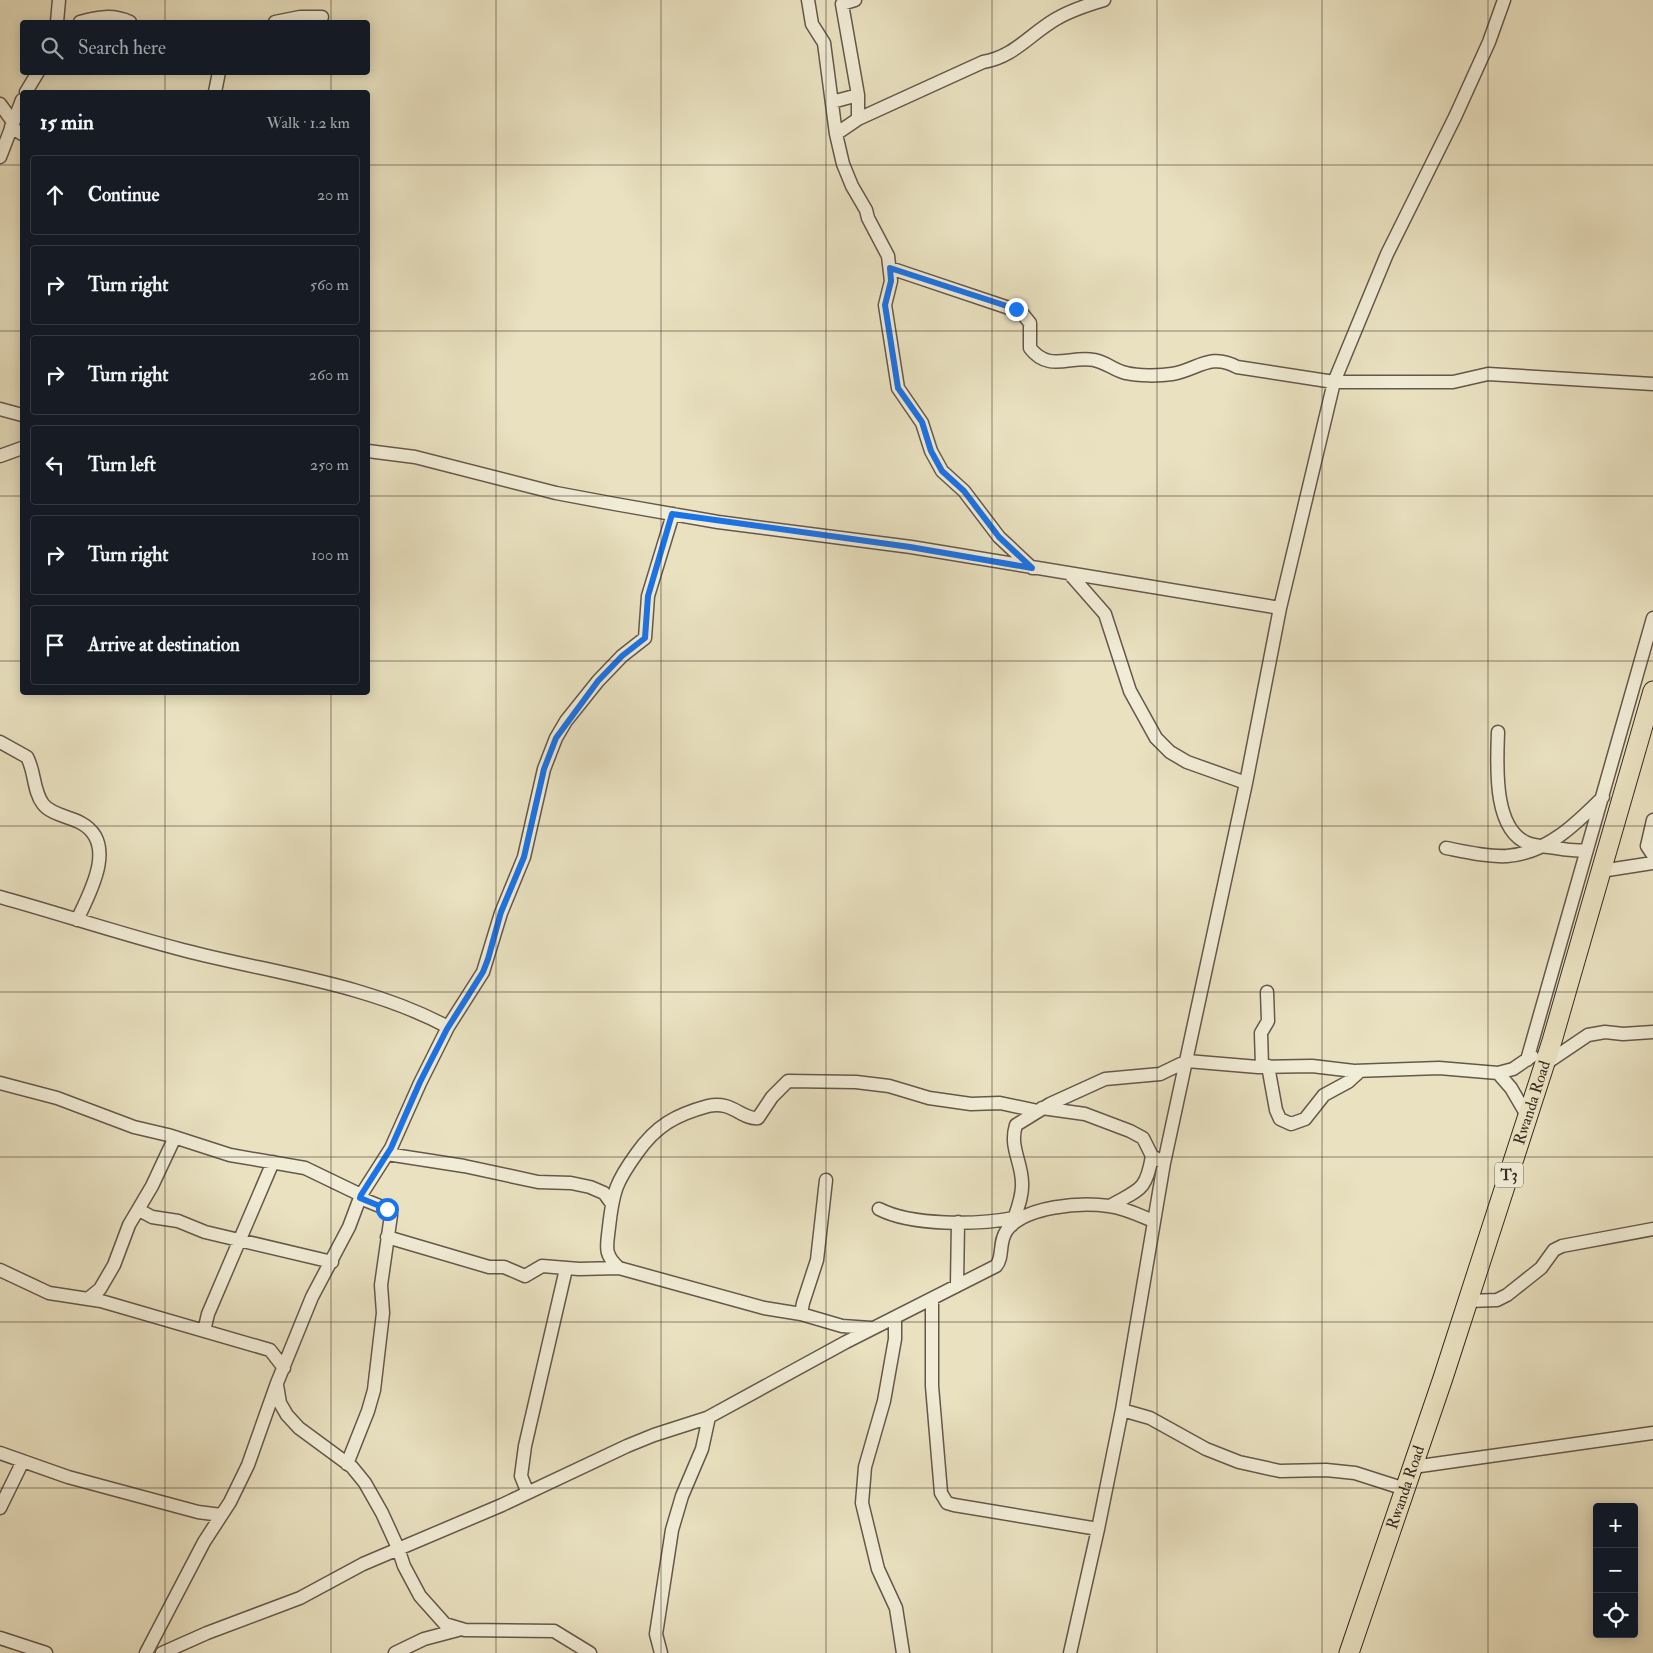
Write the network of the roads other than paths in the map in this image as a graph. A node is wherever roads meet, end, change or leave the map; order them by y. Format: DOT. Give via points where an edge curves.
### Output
graph roads {
  1 [pos="59,0"];
  2 [pos="808,0"];
  3 [pos="855,0"];
  4 [pos="1104,0"];
  5 [pos="1504,0"];
  6 [pos="322,17"];
  7 [pos="57,20"];
  8 [pos="86,20"];
  9 [pos="124,20"];
  10 [pos="285,20"];
  11 [pos="36,75"];
  12 [pos="218,75"];
  13 [pos="27,90"];
  14 [pos="215,90"];
  15 [pos="858,95"];
  16 [pos="832,102"];
  17 [pos="0,104"];
  18 [pos="20,105"];
  19 [pos="858,119"];
  20 [pos="12,125"];
  21 [pos="20,132"];
  22 [pos="836,134"];
  23 [pos="0,157"];
  24 [pos="890,268"];
  25 [pos="1334,382"];
  26 [pos="1653,384"];
  27 [pos="0,409"];
  28 [pos="20,414"];
  29 [pos="20,449"];
  30 [pos="370,451"];
  31 [pos="0,456"];
  32 [pos="672,514"];
  33 [pos="1032,568"];
  34 [pos="1070,573"];
  35 [pos="1280,608"];
  36 [pos="1653,618"];
  37 [pos="1653,691"];
  38 [pos="1498,732"];
  39 [pos="0,742"];
  40 [pos="1246,783"];
  41 [pos="1603,797"];
  42 [pos="1653,820"];
  43 [pos="1542,846"];
  44 [pos="1446,848"];
  45 [pos="1587,850"];
  46 [pos="1653,855"];
  47 [pos="1653,863"];
  48 [pos="1601,871"];
  49 [pos="0,897"];
  50 [pos="77,920"];
  51 [pos="1267,992"];
  52 [pos="448,1027"];
  53 [pos="1653,1032"];
  54 [pos="1187,1061"];
  55 [pos="1536,1062"];
  56 [pos="1265,1066"];
  57 [pos="1359,1072"];
  58 [pos="1498,1074"];
  59 [pos="0,1083"];
  60 [pos="1040,1110"];
  61 [pos="1528,1117"];
  62 [pos="175,1137"];
  63 [pos="387,1154"];
  64 [pos="1158,1160"];
  65 [pos="273,1162"];
  66 [pos="826,1180"];
  67 [pos="361,1197"];
  68 [pos="612,1204"];
  69 [pos="1110,1206"];
  70 [pos="879,1209"];
  71 [pos="139,1210"];
  72 [pos="1153,1221"];
  73 [pos="958,1222"];
  74 [pos="1013,1222"];
  75 [pos="1653,1229"];
  76 [pos="387,1237"];
  77 [pos="239,1241"];
  78 [pos="332,1262"];
  79 [pos="618,1268"];
  80 [pos="566,1269"];
  81 [pos="0,1270"];
  82 [pos="957,1285"];
  83 [pos="89,1298"];
  84 [pos="932,1299"];
  85 [pos="1468,1301"];
  86 [pos="802,1314"];
  87 [pos="896,1319"];
  88 [pos="876,1328"];
  89 [pos="204,1331"];
  90 [pos="293,1346"];
  91 [pos="270,1350"];
  92 [pos="284,1368"];
  93 [pos="277,1383"];
  94 [pos="1122,1410"];
  95 [pos="709,1417"];
  96 [pos="1653,1433"];
  97 [pos="0,1453"];
  98 [pos="23,1462"];
  99 [pos="347,1464"];
  100 [pos="1413,1467"];
  101 [pos="1405,1489"];
  102 [pos="527,1491"];
  103 [pos="0,1508"];
  104 [pos="221,1516"];
  105 [pos="1098,1529"];
  106 [pos="398,1548"];
  107 [pos="462,1629"];
  108 [pos="0,1638"];
  109 [pos="46,1653"];
  110 [pos="146,1653"];
  111 [pos="162,1653"];
  112 [pos="396,1653"];
  113 [pos="590,1653"];
  114 [pos="660,1653"];
  115 [pos="903,1653"];
  116 [pos="1070,1653"];
  117 [pos="1349,1653"];
  1 -- 7 [label="street"];
  2 -- 16 [label="street" via="812,24 824,43"];
  3 -- 15 [label="street" via="842,4"];
  4 -- 19 [label="street" via="1074,9 1054,20 1018,49 982,62"];
  5 -- 25 [label="street" via="1489,42 1388,254"];
  6 -- 10 [label="street"];
  8 -- 9 [label="street" via="111,16"];
  11 -- 13 [label="street"];
  12 -- 14 [label="street"];
  15 -- 16 [label="street"];
  15 -- 19 [label="street"];
  16 -- 22 [label="street"];
  17 -- 20 [label="street"];
  18 -- 20 [label="street"];
  19 -- 22 [label="street"];
  20 -- 21 [label="street"];
  20 -- 23 [label="street"];
  22 -- 24 [label="street" via="850,182 887,250"];
  24 -- 25 [label="street" via="1021,312 1030,323 1030,348 1052,362 1094,360 1127,374 1173,374 1209,361 1228,362 1237,368"];
  24 -- 33 [label="street" via="891,281 885,305 898,388 922,422 931,451 942,471 964,491 999,537"];
  25 -- 26 [label="street" via="1453,382 1488,374"];
  25 -- 35 [label="street"];
  27 -- 28 [label="street"];
  29 -- 31 [label="street"];
  30 -- 32 [label="street" via="414,457 556,493"];
  32 -- 33 [label="street" via="910,547"];
  32 -- 52 [label="street" via="648,596 645,638 603,676 556,738 542,777 524,857 501,912 488,959"];
  33 -- 34 [label="street"];
  34 -- 35 [label="street"];
  34 -- 40 [label="street" via="1105,614 1130,691 1156,738 1187,762"];
  35 -- 40 [label="street"];
  36 -- 41 [label="street"];
  37 -- 48 [label="highway, Rwanda Road / T3"];
  38 -- 43 [label="street" via="1498,794 1504,816 1515,833 1528,844"];
  39 -- 50 [label="street" via="27,757 45,806 88,828 98,845 97,874"];
  40 -- 54 [label="street"];
  41 -- 43 [label="street" via="1578,822"];
  41 -- 45 [label="street"];
  42 -- 46 [label="street" via="1647,846"];
  43 -- 44 [label="street" via="1507,856"];
  43 -- 45 [label="street" via="1574,852"];
  45 -- 55 [label="street" via="1568,912"];
  47 -- 48 [label="street"];
  48 -- 55 [label="highway, Rwanda Road / T3" via="1552,1041"];
  49 -- 50 [label="street"];
  50 -- 52 [label="street" via="183,950 376,997 420,1012"];
  51 -- 56 [label="street" via="1268,1021 1261,1033"];
  52 -- 63 [label="street"];
  53 -- 55 [label="street" via="1588,1034"];
  54 -- 56 [label="street"];
  54 -- 60 [label="street" via="1160,1074 1105,1079"];
  54 -- 64 [label="street"];
  55 -- 58 [label="street"];
  55 -- 61 [label="highway, Rwanda Road / T3"];
  56 -- 57 [label="street" via="1312,1066"];
  56 -- 57 [label="street" via="1280,1119 1291,1124 1305,1120 1324,1095"];
  57 -- 58 [label="street" via="1440,1068"];
  58 -- 61 [label="street" via="1511,1088"];
  59 -- 62 [label="street" via="57,1098 134,1127"];
  60 -- 64 [label="street" via="1085,1114 1130,1131 1143,1138"];
  60 -- 68 [label="street" via="1000,1103 971,1104 929,1098 889,1086 856,1082 788,1081 758,1118 750,1118 735,1108 715,1105 658,1127 620,1175"];
  60 -- 74 [label="street" via="1016,1125 1013,1134 1022,1191"];
  61 -- 85 [label="highway, Rwanda Road / T3"];
  62 -- 65 [label="street" via="230,1155"];
  62 -- 71 [label="street"];
  63 -- 67 [label="street"];
  63 -- 68 [label="street" via="538,1182 590,1187 604,1193"];
  64 -- 69 [label="street" via="1145,1183"];
  64 -- 72 [label="street"];
  65 -- 67 [label="street" via="305,1168"];
  65 -- 77 [label="street"];
  66 -- 86 [label="street" via="817,1260"];
  67 -- 76 [label="street" via="389,1212"];
  67 -- 78 [label="street"];
  68 -- 79 [label="street" via="607,1255"];
  69 -- 72 [label="street"];
  69 -- 74 [label="street" via="1062,1207"];
  70 -- 73 [label="street" via="904,1220"];
  71 -- 77 [label="street" via="148,1216 178,1221"];
  71 -- 83 [label="street" via="129,1224 114,1265 100,1289"];
  72 -- 94 [label="street"];
  73 -- 74 [label="street"];
  73 -- 82 [label="street"];
  74 -- 82 [label="street" via="1001,1242 996,1266"];
  75 -- 85 [label="street" via="1562,1246 1507,1295 1497,1300"];
  76 -- 80 [label="street" via="489,1266 504,1267 525,1276 540,1267"];
  76 -- 99 [label="street" via="381,1285 382,1326 374,1390"];
  77 -- 78 [label="street"];
  77 -- 89 [label="street"];
  78 -- 90 [label="street" via="312,1298"];
  79 -- 80 [label="street"];
  79 -- 86 [label="street" via="764,1308"];
  80 -- 102 [label="street" via="525,1446 521,1476"];
  81 -- 83 [label="street" via="49,1293"];
  82 -- 84 [label="street"];
  83 -- 89 [label="street"];
  84 -- 87 [label="street"];
  84 -- 105 [label="street" via="932,1386 943,1499 954,1505"];
  85 -- 100 [label="highway, Rwanda Road / T3"];
  86 -- 88 [label="street" via="842,1326"];
  87 -- 88 [label="street"];
  87 -- 115 [label="street" via="884,1401 865,1466 862,1503 878,1569 896,1608"];
  88 -- 95 [label="street"];
  89 -- 91 [label="street"];
  90 -- 91 [label="street"];
  90 -- 92 [label="street"];
  91 -- 92 [label="street"];
  92 -- 93 [label="street"];
  93 -- 99 [label="street" via="280,1403 287,1415"];
  93 -- 104 [label="street" via="248,1465"];
  94 -- 101 [label="street" via="1162,1424 1206,1450 1239,1462 1280,1471 1355,1473"];
  94 -- 105 [label="street"];
  95 -- 102 [label="street" via="654,1435"];
  95 -- 114 [label="street" via="702,1449 672,1530 656,1634"];
  96 -- 100 [label="street"];
  97 -- 98 [label="street"];
  98 -- 103 [label="street"];
  98 -- 104 [label="street" via="46,1471"];
  99 -- 106 [label="street" via="365,1483"];
  100 -- 101 [label="highway, Rwanda Road / T3"];
  101 -- 117 [label="highway, Rwanda Road / T3"];
  102 -- 106 [label="street" via="502,1505"];
  104 -- 110 [label="street" via="192,1563"];
  105 -- 116 [label="street"];
  106 -- 107 [label="street" via="420,1596 445,1624"];
  106 -- 111 [label="street" via="300,1598"];
  107 -- 112 [label="street" via="424,1639"];
  107 -- 113 [label="street" via="554,1631"];
  108 -- 109 [label="street"];
}
